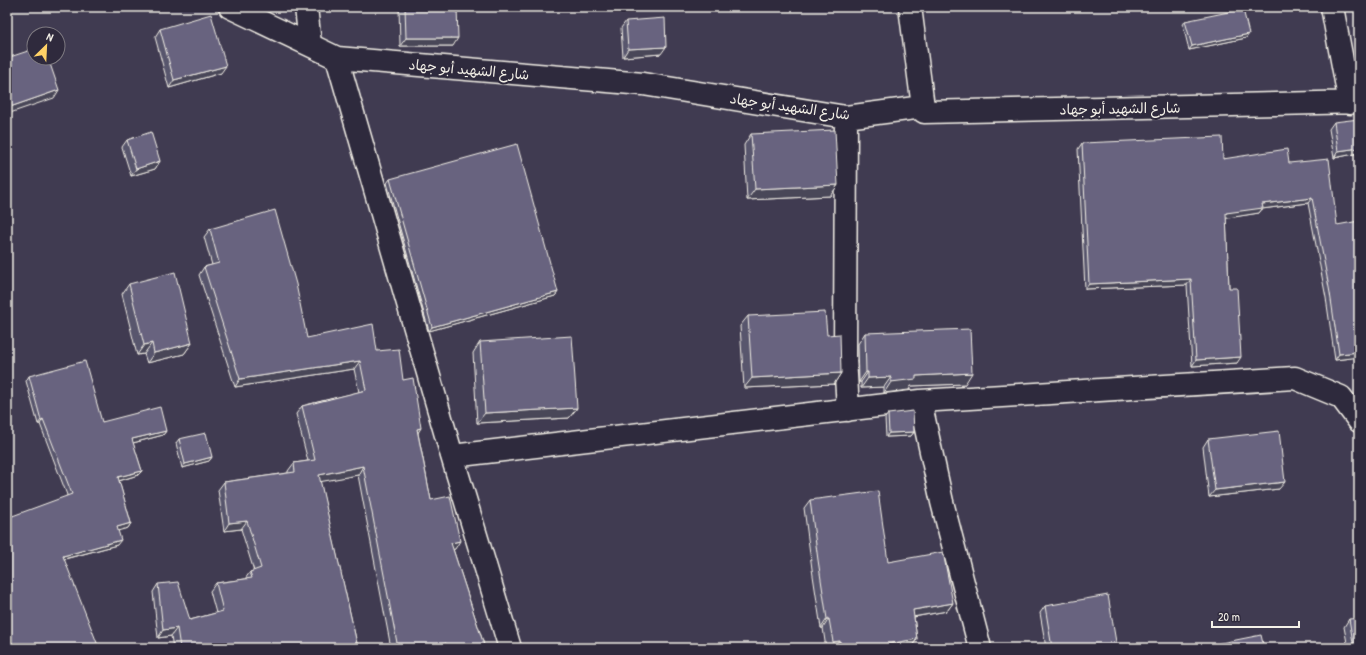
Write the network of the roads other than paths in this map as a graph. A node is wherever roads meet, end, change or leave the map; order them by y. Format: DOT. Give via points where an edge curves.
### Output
graph roads {
  1 [pos="230,7"];
  2 [pos="306,7"];
  3 [pos="910,7"];
  4 [pos="1332,7"];
  5 [pos="310,44"];
  6 [pos="337,58"];
  7 [pos="1354,102"];
  8 [pos="923,107"];
  9 [pos="846,117"];
  10 [pos="920,402"];
  11 [pos="848,410"];
  12 [pos="1359,421"];
  13 [pos="452,456"];
  14 [pos="510,648"];
  15 [pos="980,648"];
  1 -- 5 [label="street, شارع الشهيد أبو جهاد"];
  2 -- 5 [label="street"];
  3 -- 8 [label="street"];
  4 -- 7 [label="street"];
  5 -- 6 [label="street, شارع الشهيد أبو جهاد"];
  6 -- 9 [label="street, شارع الشهيد أبو جهاد" via="643,84"];
  6 -- 13 [label="street"];
  7 -- 8 [label="street, شارع الشهيد أبو جهاد" via="924,112"];
  8 -- 9 [label="street, شارع الشهيد أبو جهاد"];
  9 -- 11 [label="street" via="845,358"];
  10 -- 11 [label="street"];
  10 -- 12 [label="street" via="1295,378 1341,397"];
  10 -- 15 [label="street" via="942,502"];
  11 -- 13 [label="street"];
  13 -- 14 [label="street"];
}
